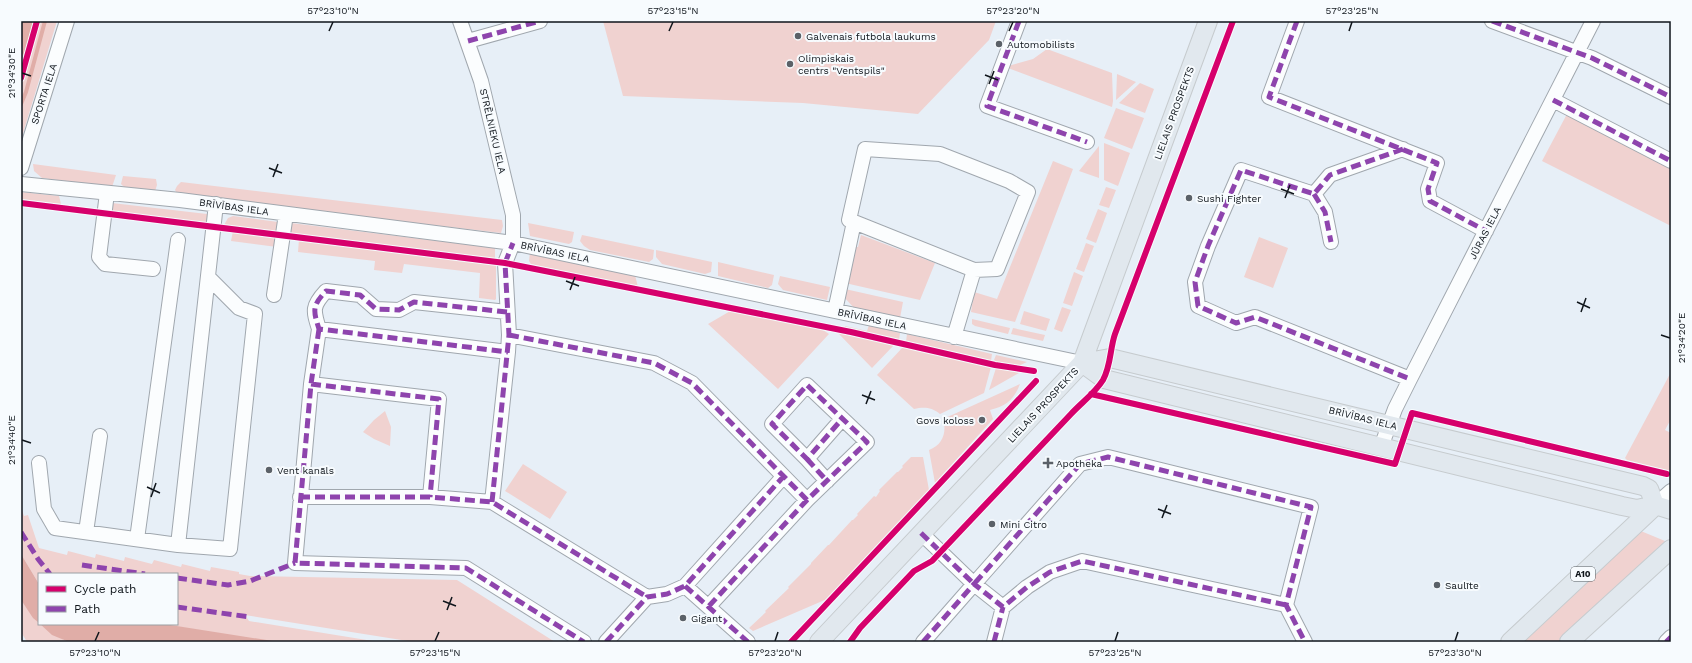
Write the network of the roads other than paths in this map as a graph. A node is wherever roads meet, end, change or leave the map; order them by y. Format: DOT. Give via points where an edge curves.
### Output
graph roads {
  1 [pos="68,21"];
  2 [pos="460,21"];
  3 [pos="540,21"];
  4 [pos="1019,21"];
  5 [pos="1208,21"];
  6 [pos="1297,21"];
  7 [pos="1492,21"];
  8 [pos="1593,21"];
  9 [pos="468,41"];
  10 [pos="1578,52"];
  11 [pos="1671,97"];
  12 [pos="1553,100"];
  13 [pos="1087,142"];
  14 [pos="1403,149"];
  15 [pos="1671,161"];
  16 [pos="21,168"];
  17 [pos="21,184"];
  18 [pos="107,193"];
  19 [pos="1314,194"];
  20 [pos="216,204"];
  21 [pos="286,214"];
  22 [pos="854,222"];
  23 [pos="1486,231"];
  24 [pos="178,240"];
  25 [pos="1331,242"];
  26 [pos="513,243"];
  27 [pos="153,269"];
  28 [pos="974,270"];
  29 [pos="208,277"];
  30 [pos="274,295"];
  31 [pos="507,312"];
  32 [pos="835,312"];
  33 [pos="319,329"];
  34 [pos="509,335"];
  35 [pos="954,337"];
  36 [pos="508,352"];
  37 [pos="1082,363"];
  38 [pos="1410,379"];
  39 [pos="311,384"];
  40 [pos="842,419"];
  41 [pos="1389,425"];
  42 [pos="100,436"];
  43 [pos="1381,447"];
  44 [pos="807,459"];
  45 [pos="39,463"];
  46 [pos="784,477"];
  47 [pos="827,481"];
  48 [pos="1671,491"];
  49 [pos="300,497"];
  50 [pos="430,497"];
  51 [pos="807,500"];
  52 [pos="492,502"];
  53 [pos="1663,508"];
  54 [pos="86,532"];
  55 [pos="921,533"];
  56 [pos="137,539"];
  57 [pos="178,545"];
  58 [pos="1671,549"];
  59 [pos="974,584"];
  60 [pos="685,586"];
  61 [pos="647,597"];
  62 [pos="1286,605"];
  63 [pos="709,606"];
  64 [pos="1003,607"];
  65 [pos="1671,637"];
  66 [pos="584,642"];
  67 [pos="606,642"];
  68 [pos="748,642"];
  69 [pos="819,642"];
  70 [pos="923,642"];
  71 [pos="994,642"];
  72 [pos="1306,642"];
  73 [pos="1510,642"];
  74 [pos="1569,642"];
  75 [pos="1666,642"];
  1 -- 16 [label="street, SPORTA IELA"];
  2 -- 9 [label="street, STRĒLNIEKU IELA"];
  3 -- 9 [label="street"];
  4 -- 13 [label="street" via="986,106"];
  5 -- 37 [label="main road, LIELAIS PROSPEKTS"];
  6 -- 14 [label="street" via="1269,97"];
  7 -- 10 [label="street"];
  8 -- 10 [label="street, JŪRAS IELA"];
  9 -- 26 [label="street, STRĒLNIEKU IELA" via="481,81 513,214"];
  10 -- 11 [label="street"];
  10 -- 12 [label="street, JŪRAS IELA"];
  12 -- 15 [label="street"];
  12 -- 23 [label="street, JŪRAS IELA"];
  14 -- 19 [label="street" via="1330,175"];
  14 -- 23 [label="street" via="1437,163 1428,189 1430,201"];
  17 -- 18 [label="street, BRĪVĪBAS IELA"];
  18 -- 20 [label="street, BRĪVĪBAS IELA"];
  18 -- 27 [label="street" via="99,257 105,264"];
  19 -- 25 [label="street" via="1325,212"];
  19 -- 38 [label="street" via="1241,170 1195,282 1198,306 1236,323 1255,317"];
  20 -- 21 [label="street, BRĪVĪBAS IELA"];
  20 -- 29 [label="street"];
  21 -- 26 [label="street, BRĪVĪBAS IELA"];
  21 -- 30 [label="street"];
  22 -- 28 [label="street"];
  22 -- 28 [label="street" via="849,220 865,149 940,154 1009,181 1028,192 997,269"];
  22 -- 32 [label="street"];
  23 -- 38 [label="street, JŪRAS IELA"];
  24 -- 56 [label="street"];
  26 -- 31 [label="street" via="505,262"];
  26 -- 32 [label="street, BRĪVĪBAS IELA"];
  28 -- 35 [label="street"];
  29 -- 57 [label="street"];
  29 -- 57 [label="street" via="238,308 255,314 230,549"];
  31 -- 33 [label="street" via="414,302 399,310 376,309 360,295 326,291 316,302 314,314"];
  31 -- 34 [label="street"];
  32 -- 35 [label="street, BRĪVĪBAS IELA"];
  33 -- 36 [label="street"];
  33 -- 39 [label="street"];
  34 -- 36 [label="street"];
  34 -- 46 [label="street" via="654,363 692,383"];
  35 -- 37 [label="street, BRĪVĪBAS IELA"];
  36 -- 52 [label="street"];
  37 -- 41 [label="main road, BRĪVĪBAS IELA" via="1110,358"];
  37 -- 43 [label="main road, BRĪVĪBAS IELA" via="1104,379"];
  37 -- 55 [label="main road, LIELAIS PROSPEKTS"];
  38 -- 41 [label="street, JŪRAS IELA"];
  39 -- 49 [label="street"];
  39 -- 50 [label="street" via="440,399"];
  40 -- 44 [label="street"];
  40 -- 44 [label="street" via="807,385 772,424"];
  40 -- 47 [label="street" via="867,442"];
  41 -- 43 [label="street, JŪRAS IELA"];
  41 -- 53 [label="main road, BRĪVĪBAS IELA" via="1643,486 1649,489"];
  42 -- 54 [label="street"];
  43 -- 53 [label="main road, BRĪVĪBAS IELA" via="1638,509"];
  44 -- 47 [label="street"];
  45 -- 54 [label="street" via="44,509 55,528"];
  46 -- 51 [label="street"];
  46 -- 60 [label="street"];
  47 -- 51 [label="street"];
  48 -- 53 [label="street"];
  49 -- 50 [label="street"];
  49 -- 66 [label="street" via="295,563 466,568"];
  50 -- 52 [label="street"];
  51 -- 63 [label="street"];
  52 -- 61 [label="street"];
  53 -- 73 [label="main road, A10"];
  54 -- 56 [label="street"];
  55 -- 59 [label="street"];
  55 -- 69 [label="main road, LIELAIS PROSPEKTS"];
  56 -- 57 [label="street"];
  58 -- 74 [label="main road"];
  59 -- 62 [label="street" via="1080,464 1108,457 1311,507"];
  59 -- 64 [label="street"];
  59 -- 70 [label="street"];
  60 -- 61 [label="street" via="667,594"];
  60 -- 63 [label="street"];
  61 -- 67 [label="street"];
  62 -- 64 [label="street" via="1082,561 1050,572"];
  62 -- 72 [label="street"];
  63 -- 68 [label="street"];
  64 -- 71 [label="street"];
  65 -- 75 [label="street"];
}
